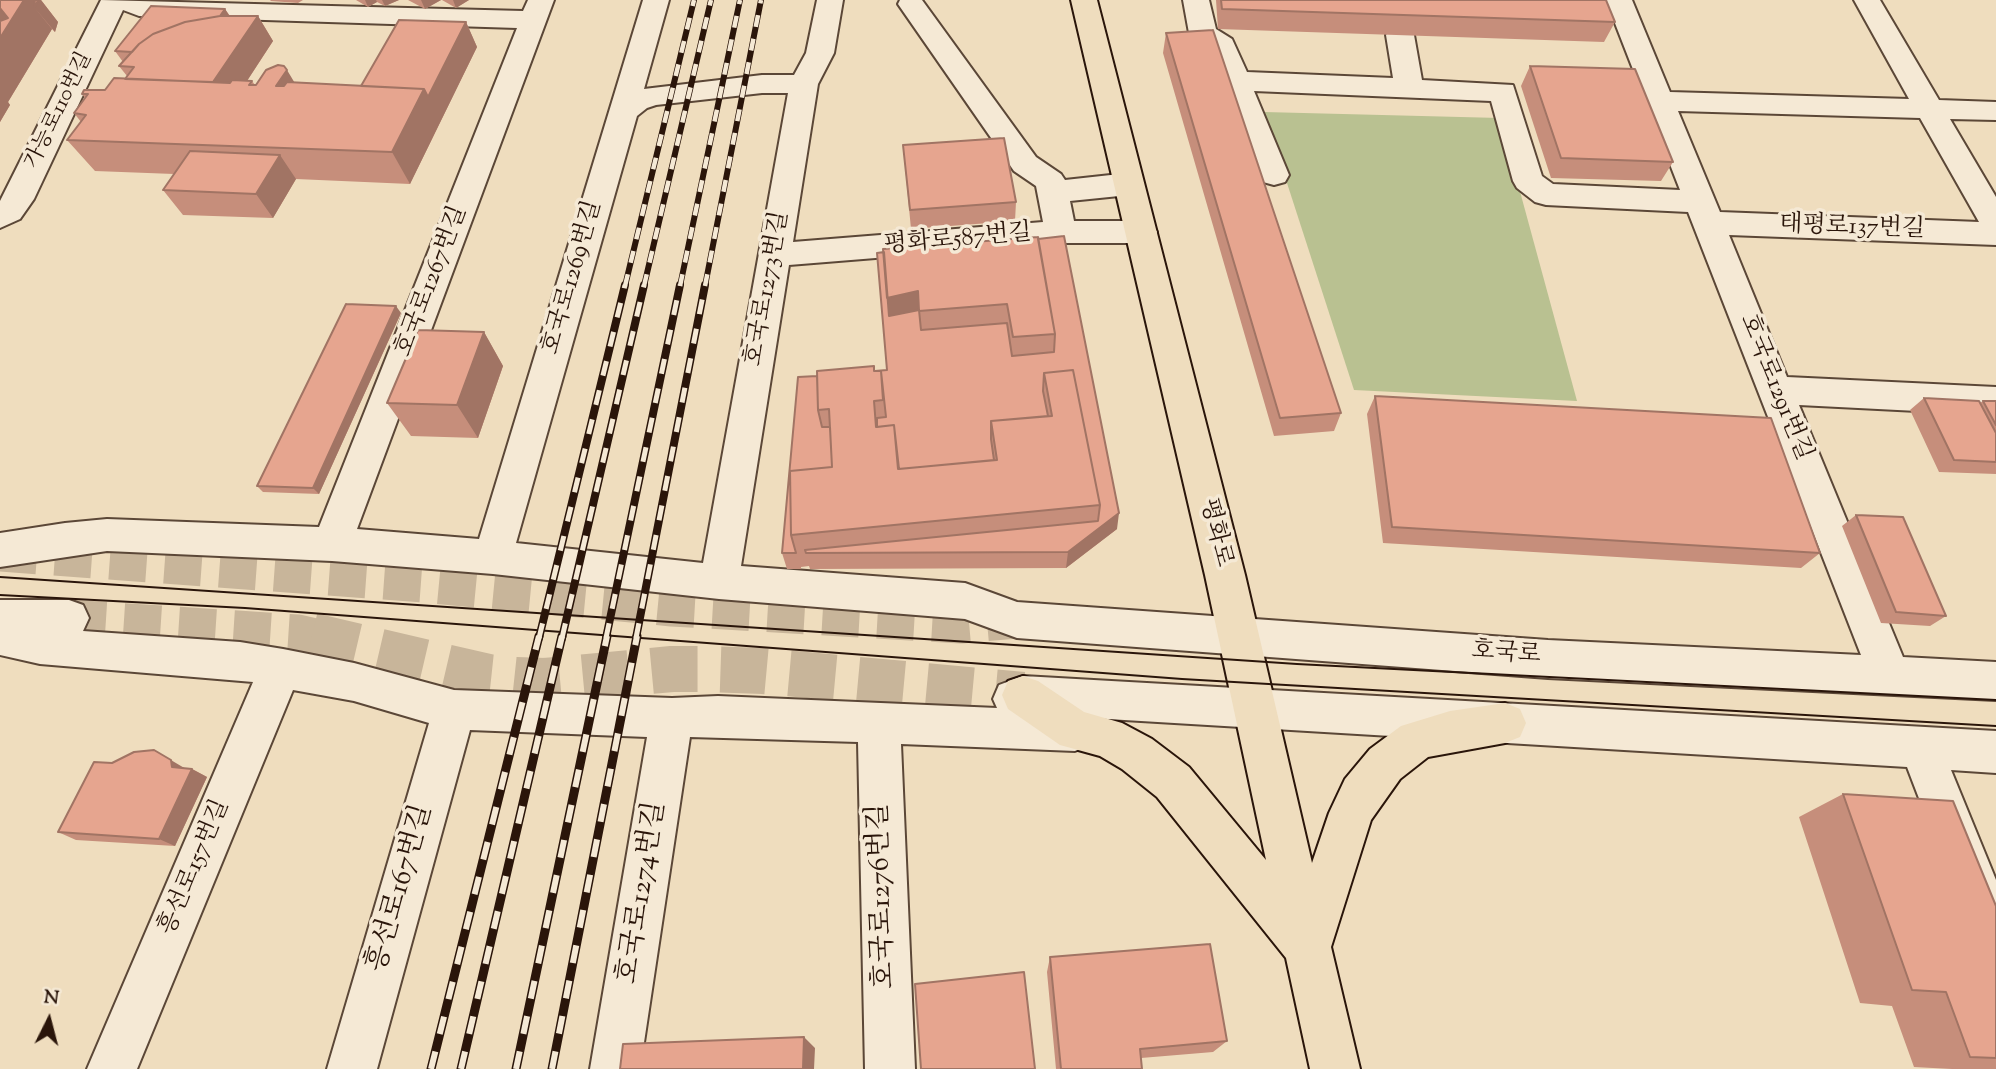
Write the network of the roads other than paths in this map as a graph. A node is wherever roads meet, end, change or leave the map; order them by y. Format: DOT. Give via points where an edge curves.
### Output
graph roads {
  1 [pos="114,0"];
  2 [pos="126,0"];
  3 [pos="656,0"];
  4 [pos="830,0"];
  5 [pos="1084,0"];
  6 [pos="1196,0"];
  7 [pos="1619,0"];
  8 [pos="1867,0"];
  9 [pos="172,4"];
  10 [pos="911,4"];
  11 [pos="328,7"];
  12 [pos="537,10"];
  13 [pos="1400,35"];
  14 [pos="1236,81"];
  15 [pos="804,84"];
  16 [pos="1409,88"];
  17 [pos="1660,101"];
  18 [pos="1930,109"];
  19 [pos="1996,111"];
  20 [pos="622,113"];
  21 [pos="1274,175"];
  22 [pos="1129,184"];
  23 [pos="1052,192"];
  24 [pos="1704,212"];
  25 [pos="0,217"];
  26 [pos="1996,223"];
  27 [pos="1060,232"];
  28 [pos="1140,232"];
  29 [pos="1996,234"];
  30 [pos="775,255"];
  31 [pos="1775,390"];
  32 [pos="1996,401"];
  33 [pos="332,544"];
  34 [pos="0,550"];
  35 [pos="493,557"];
  36 [pos="719,582"];
  37 [pos="0,618"];
  38 [pos="69,618"];
  39 [pos="1238,636"];
  40 [pos="0,637"];
  41 [pos="283,668"];
  42 [pos="1889,674"];
  43 [pos="1996,681"];
  44 [pos="1023,695"];
  45 [pos="1254,709"];
  46 [pos="454,710"];
  47 [pos="672,718"];
  48 [pos="1505,723"];
  49 [pos="879,724"];
  50 [pos="955,726"];
  51 [pos="1075,731"];
  52 [pos="1921,748"];
  53 [pos="1996,752"];
  54 [pos="1996,938"];
  55 [pos="1307,948"];
  56 [pos="112,1069"];
  57 [pos="352,1069"];
  58 [pos="615,1069"];
  59 [pos="890,1069"];
  60 [pos="1335,1069"];
  1 -- 25 [label="street, 가능로110번길" via="18,199"];
  2 -- 9 [label="street, 호국로1267번길" via="139,8"];
  3 -- 20 [label="street, 호국로1269번길"];
  4 -- 15 [label="street, 호국로1273번길" via="820,52"];
  5 -- 22 [label="main road, 평화로"];
  6 -- 14 [label="street" via="1203,33 1222,44"];
  7 -- 17 [label="street, 호국로1291번길"];
  8 -- 18 [label="street"];
  9 -- 11 [label="street, 호국로1267번길"];
  10 -- 23 [label="street" via="1025,164 1050,181"];
  11 -- 12 [label="street, 호국로1267번길"];
  12 -- 33 [label="street, 호국로1267번길"];
  13 -- 16 [label="street"];
  14 -- 16 [label="street"];
  14 -- 21 [label="street"];
  15 -- 20 [label="street" via="654,96 637,101"];
  15 -- 30 [label="street, 호국로1273번길"];
  16 -- 24 [label="street, 태평로137번길" via="1503,92 1528,181 1546,194"];
  17 -- 18 [label="street"];
  17 -- 24 [label="street, 호국로1291번길"];
  18 -- 19 [label="street"];
  18 -- 26 [label="street"];
  20 -- 35 [label="street, 호국로1269번길"];
  22 -- 23 [label="street"];
  22 -- 28 [label="main road, 평화로"];
  23 -- 27 [label="street"];
  24 -- 29 [label="street, 태평로137번길"];
  24 -- 31 [label="street, 호국로1291번길"];
  27 -- 28 [label="street, 평화로587번길"];
  27 -- 30 [label="street, 평화로587번길"];
  28 -- 39 [label="main road, 평화로"];
  30 -- 36 [label="street, 호국로1273번길"];
  31 -- 32 [label="street"];
  31 -- 42 [label="street, 호국로1291번길"];
  33 -- 34 [label="street, 호국로" via="107,535"];
  33 -- 35 [label="street, 호국로"];
  35 -- 36 [label="street, 호국로"];
  36 -- 39 [label="street, 호국로" via="965,601 1017,620"];
  37 -- 38 [label="street"];
  39 -- 42 [label="street, 호국로" via="1548,659"];
  39 -- 45 [label="main road, 평화로"];
  40 -- 41 [label="street" via="40,646"];
  41 -- 46 [label="street"];
  41 -- 56 [label="street, 흥선로157번길"];
  42 -- 43 [label="street, 호국로"];
  44 -- 45 [label="street"];
  44 -- 50 [label="street"];
  44 -- 51 [label="main road"];
  45 -- 48 [label="street"];
  45 -- 55 [label="main road, 평화로"];
  46 -- 47 [label="street"];
  46 -- 57 [label="street, 흥선로167번길"];
  47 -- 49 [label="street"];
  47 -- 58 [label="street, 호국로1274번길"];
  48 -- 52 [label="street"];
  48 -- 55 [label="main road" via="1424,738 1385,764 1351,813"];
  49 -- 50 [label="street"];
  49 -- 59 [label="street, 호국로1276번길"];
  50 -- 51 [label="street"];
  51 -- 55 [label="main road" via="1107,737 1173,782"];
  52 -- 53 [label="street"];
  52 -- 54 [label="street"];
  55 -- 60 [label="main road, 평화로"];
}
